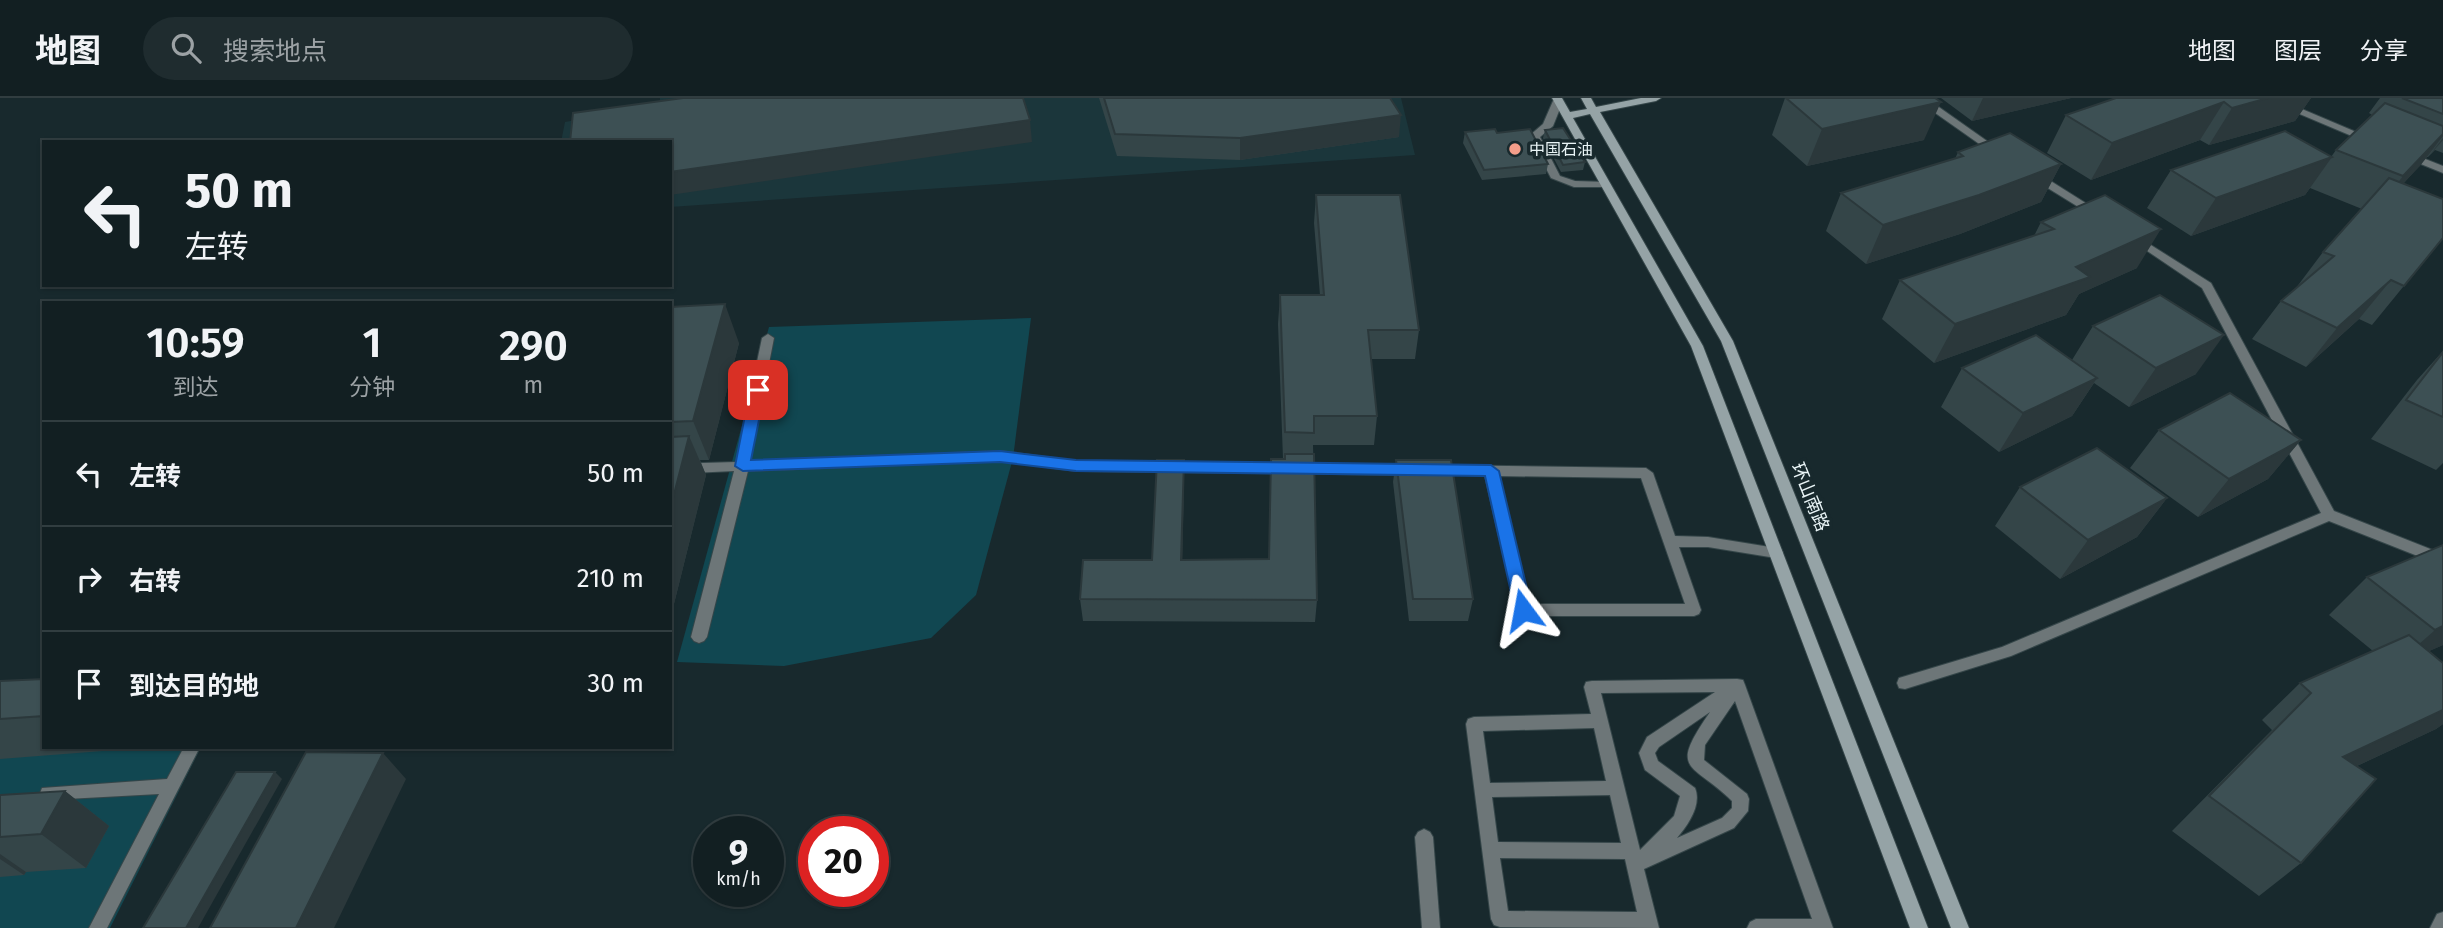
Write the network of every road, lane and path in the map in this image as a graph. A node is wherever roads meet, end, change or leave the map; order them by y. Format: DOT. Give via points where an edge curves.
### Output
graph roads {
  1 [pos="1586,98"];
  2 [pos="1656,98"];
  3 [pos="1919,98"];
  4 [pos="2267,98"];
  5 [pos="1558,99"];
  6 [pos="1594,112"];
  7 [pos="1567,116"];
  8 [pos="2380,144"];
  9 [pos="2393,149"];
  10 [pos="2443,170"];
  11 [pos="1606,185"];
  12 [pos="768,338"];
  13 [pos="743,466"];
  14 [pos="672,469"];
  15 [pos="1491,471"];
  16 [pos="2329,515"];
  17 [pos="1670,541"];
  18 [pos="1776,553"];
  19 [pos="2443,560"];
  20 [pos="699,637"];
  21 [pos="1905,683"];
  22 [pos="1737,685"];
  23 [pos="1601,721"];
  24 [pos="191,749"];
  25 [pos="172,786"];
  26 [pos="1616,788"];
  27 [pos="1483,790"];
  28 [pos="26,794"];
  29 [pos="1424,837"];
  30 [pos="1491,850"];
  31 [pos="1634,858"];
  32 [pos="2443,920"];
  33 [pos="1649,924"];
  34 [pos="1823,927"];
  35 [pos="98,928"];
  36 [pos="1431,928"];
  37 [pos="1756,928"];
  38 [pos="1919,928"];
  39 [pos="1960,928"];
  40 [pos="2438,928"];
  1 -- 6 [label="main road, 环山南路"];
  2 -- 6 [label="main road"];
  3 -- 16 [label="lane" via="2207,286"];
  4 -- 8 [label="lane"];
  5 -- 7 [label="main road"];
  5 -- 11 [label="lane" via="1548,126 1534,136 1556,178"];
  6 -- 7 [label="main road"];
  6 -- 39 [label="main road, 环山南路" via="1727,341"];
  7 -- 11 [label="main road"];
  9 -- 10 [label="lane"];
  11 -- 18 [label="main road" via="1697,346"];
  12 -- 13 [label="lane"];
  13 -- 14 [label="lane"];
  13 -- 15 [label="lane" via="1000,456 1076,466"];
  13 -- 20 [label="lane"];
  15 -- 17 [label="lane" via="1646,473"];
  15 -- 17 [label="lane" via="1523,610 1694,610"];
  16 -- 19 [label="lane"];
  16 -- 21 [label="lane" via="2006,652"];
  17 -- 18 [label="lane"];
  18 -- 38 [label="main road"];
  22 -- 23 [label="lane" via="1592,687"];
  22 -- 31 [label="lane" via="1653,742 1647,753 1651,765 1689,793 1689,807 1675,830"];
  22 -- 31 [label="lane" via="1697,744 1696,762 1741,799 1740,811 1728,823"];
  22 -- 34 [label="lane"];
  23 -- 26 [label="lane"];
  23 -- 27 [label="lane" via="1474,724"];
  24 -- 25 [label="lane"];
  25 -- 28 [label="lane"];
  25 -- 35 [label="lane"];
  26 -- 27 [label="lane"];
  26 -- 31 [label="lane"];
  27 -- 30 [label="lane"];
  29 -- 36 [label="lane"];
  30 -- 31 [label="lane"];
  30 -- 33 [label="lane" via="1500,919"];
  31 -- 33 [label="lane"];
  32 -- 40 [label="lane"];
  34 -- 37 [label="lane"];
}
